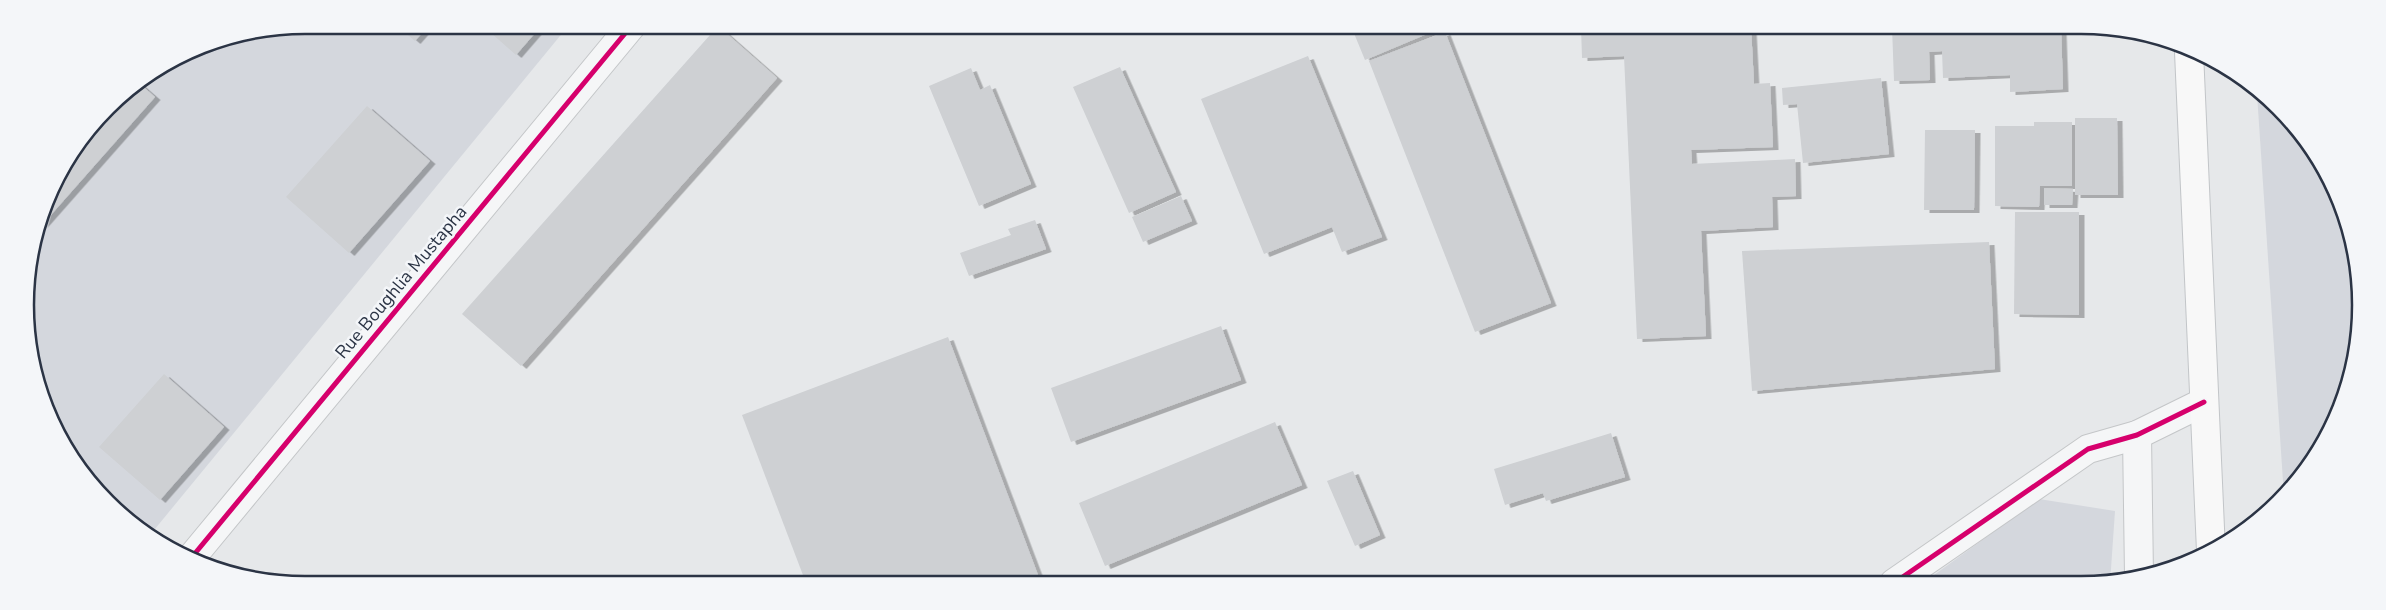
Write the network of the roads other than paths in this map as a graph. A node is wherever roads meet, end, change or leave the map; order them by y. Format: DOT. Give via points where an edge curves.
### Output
graph roads {
  1 [pos="625,34"];
  2 [pos="2190,57"];
  3 [pos="2204,402"];
  4 [pos="2137,435"];
  5 [pos="2212,543"];
  6 [pos="195,553"];
  7 [pos="2139,570"];
  8 [pos="1904,576"];
  1 -- 6 [label="street, Rue Boughlia Mustapha"];
  2 -- 3 [label="main road"];
  3 -- 4 [label="street"];
  3 -- 5 [label="main road"];
  4 -- 7 [label="street"];
  4 -- 8 [label="street" via="2088,449"];
}
